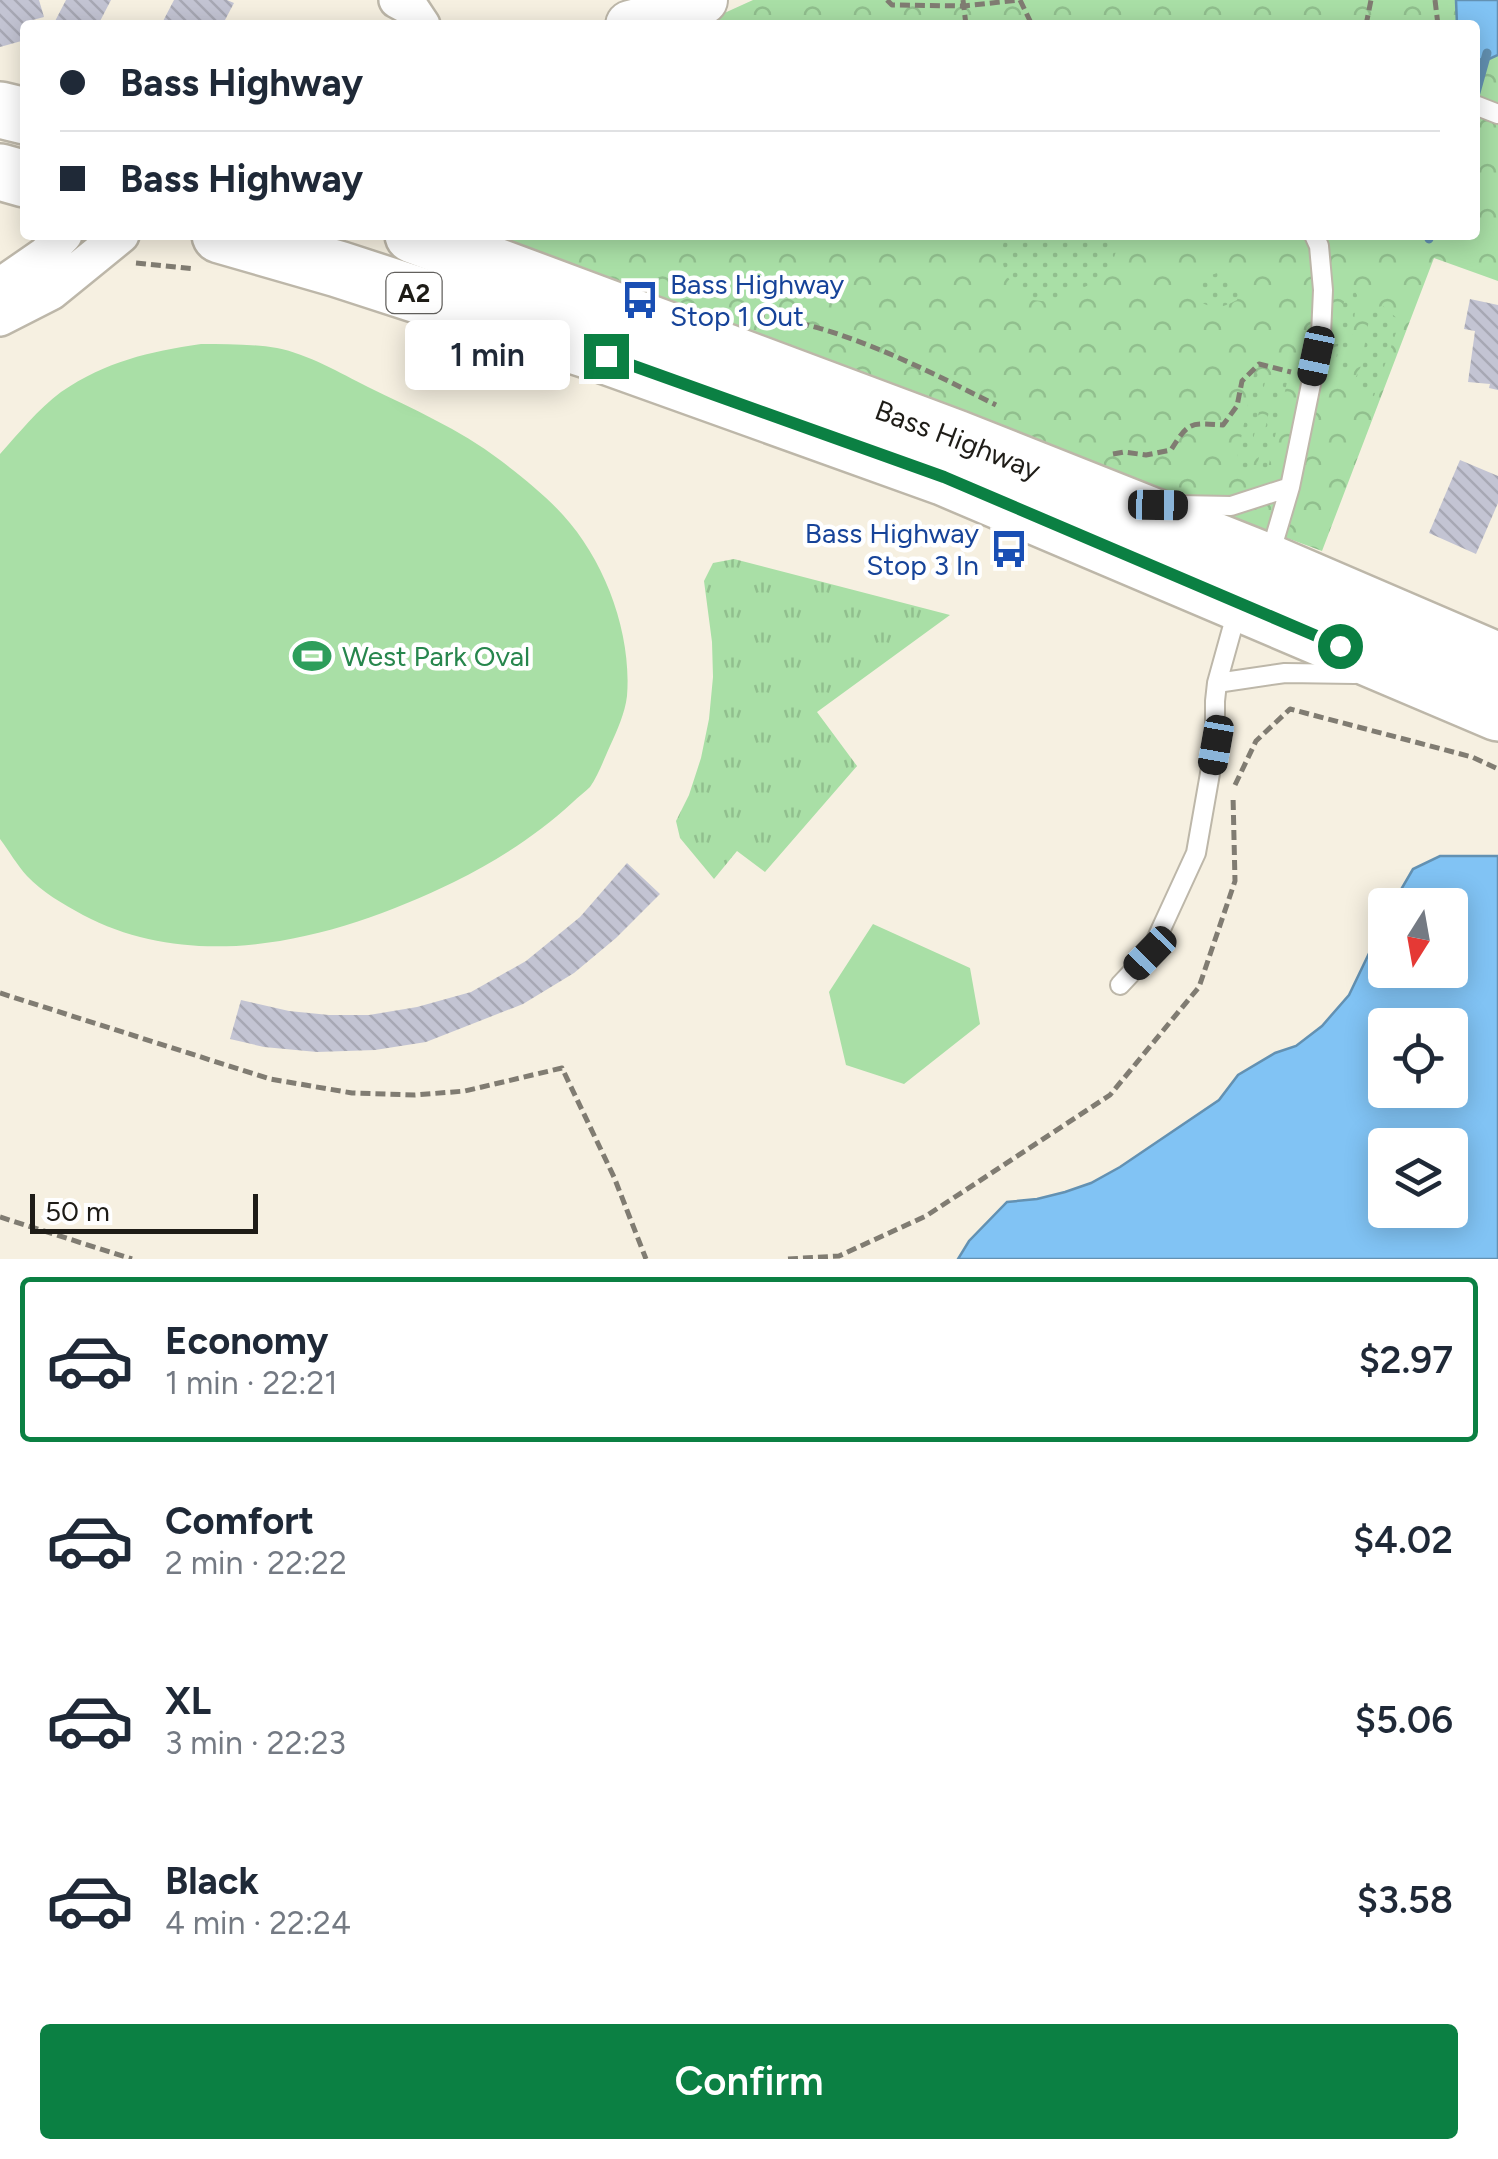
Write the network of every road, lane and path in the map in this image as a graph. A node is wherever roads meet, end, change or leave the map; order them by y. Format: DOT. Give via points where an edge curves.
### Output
graph roads {
  1 [pos="397,0"];
  2 [pos="703,0"];
  3 [pos="888,0"];
  4 [pos="1019,0"];
  5 [pos="964,3"];
  6 [pos="635,16"];
  7 [pos="419,20"];
  8 [pos="59,240"];
  9 [pos="116,240"];
  10 [pos="238,240"];
  11 [pos="426,240"];
  12 [pos="1316,240"];
  13 [pos="0,286"];
  14 [pos="0,318"];
  15 [pos="1312,376"];
  16 [pos="1116,480"];
  17 [pos="1290,486"];
  18 [pos="1256,584"];
  19 [pos="1498,661"];
  20 [pos="1405,674"];
  21 [pos="1217,683"];
  22 [pos="1498,713"];
  23 [pos="1120,985"];
  24 [pos="0,993"];
  25 [pos="0,1217"];
  26 [pos="132,1259"];
  27 [pos="646,1259"];
  1 -- 7 [label="street"];
  2 -- 6 [label="main road" via="684,11"];
  3 -- 5 [label="path" via="892,6"];
  4 -- 5 [label="path"];
  8 -- 13 [label="street"];
  9 -- 14 [label="street" via="51,292"];
  10 -- 18 [label="highway, Bass Highway / A2" via="606,356"];
  11 -- 16 [label="highway, Bass Highway / A2" via="956,438"];
  12 -- 15 [label="lane" via="1323,290"];
  15 -- 16 [label="path" via="1258,364 1242,381 1237,406 1223,424 1194,424 1171,450 1124,452"];
  15 -- 17 [label="lane"];
  16 -- 17 [label="lane" via="1231,506"];
  16 -- 18 [label="highway, Bass Highway / A2"];
  17 -- 18 [label="lane"];
  18 -- 19 [label="highway, Bass Highway / A2"];
  18 -- 20 [label="highway, Bass Highway / A2"];
  18 -- 21 [label="lane" via="1232,629"];
  20 -- 21 [label="lane" via="1286,673"];
  20 -- 22 [label="highway, Bass Highway / A2"];
  21 -- 23 [label="lane" via="1216,745 1196,853 1150,953"];
  24 -- 27 [label="path" via="270,1080 352,1094 465,1091 562,1068"];
  25 -- 26 [label="path"];
}
